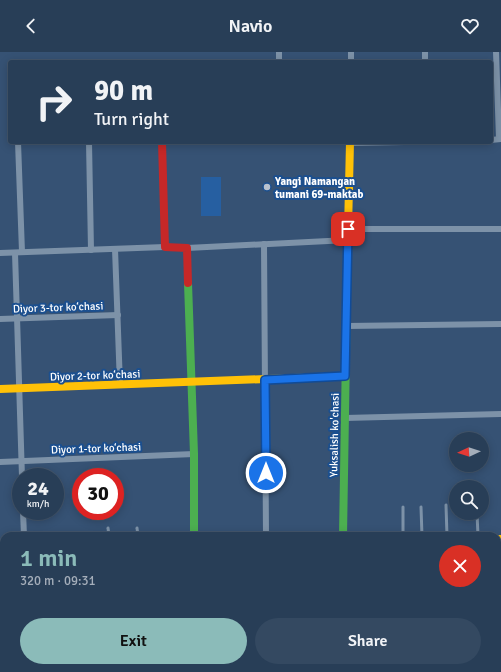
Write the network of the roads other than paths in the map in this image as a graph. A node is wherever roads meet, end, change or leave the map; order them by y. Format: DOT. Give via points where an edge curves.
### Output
graph roads {
  1 [pos="496,52"];
  2 [pos="500,139"];
  3 [pos="18,144"];
  4 [pos="89,144"];
  5 [pos="162,144"];
  6 [pos="350,144"];
  7 [pos="348,229"];
  8 [pos="501,229"];
  9 [pos="348,240"];
  10 [pos="264,244"];
  11 [pos="166,247"];
  12 [pos="187,248"];
  13 [pos="115,249"];
  14 [pos="91,250"];
  15 [pos="22,252"];
  16 [pos="0,253"];
  17 [pos="15,253"];
  18 [pos="118,315"];
  19 [pos="17,318"];
  20 [pos="0,319"];
  21 [pos="501,324"];
  22 [pos="346,326"];
  23 [pos="345,376"];
  24 [pos="265,380"];
  25 [pos="191,383"];
  26 [pos="120,385"];
  27 [pos="19,388"];
  28 [pos="0,389"];
  29 [pos="501,414"];
  30 [pos="345,418"];
  31 [pos="194,454"];
  32 [pos="22,461"];
  33 [pos="0,462"];
  34 [pos="22,468"];
  35 [pos="446,505"];
  36 [pos="403,507"];
  37 [pos="421,507"];
  38 [pos="23,520"];
  39 [pos="477,520"];
  40 [pos="108,528"];
  41 [pos="137,528"];
  42 [pos="24,532"];
  43 [pos="108,532"];
  44 [pos="138,532"];
  45 [pos="194,532"];
  46 [pos="266,532"];
  47 [pos="343,532"];
  48 [pos="403,532"];
  49 [pos="422,532"];
  50 [pos="447,532"];
  51 [pos="478,532"];
  1 -- 2 [label="street"];
  3 -- 15 [label="street"];
  4 -- 14 [label="street"];
  5 -- 11 [label="street"];
  6 -- 7 [label="street, Yuksalish ko'chasi"];
  7 -- 8 [label="street"];
  7 -- 9 [label="street, Yuksalish ko'chasi"];
  9 -- 10 [label="street"];
  9 -- 22 [label="street, Yuksalish ko'chasi"];
  10 -- 12 [label="street"];
  10 -- 24 [label="street"];
  11 -- 12 [label="street"];
  11 -- 13 [label="street"];
  12 -- 25 [label="street"];
  13 -- 14 [label="street"];
  13 -- 18 [label="street"];
  14 -- 15 [label="street"];
  15 -- 17 [label="street"];
  16 -- 17 [label="street"];
  17 -- 19 [label="street"];
  18 -- 19 [label="street, Diyor 3-tor koʻchasi"];
  18 -- 26 [label="street"];
  19 -- 20 [label="street, Diyor 3-tor koʻchasi"];
  19 -- 27 [label="street"];
  21 -- 22 [label="street"];
  22 -- 23 [label="street, Yuksalish ko'chasi"];
  23 -- 24 [label="street, Diyor 2-tor koʻchasi"];
  23 -- 30 [label="street, Yuksalish ko'chasi"];
  24 -- 25 [label="street, Diyor 2-tor koʻchasi"];
  24 -- 46 [label="street"];
  25 -- 26 [label="street, Diyor 2-tor koʻchasi"];
  25 -- 31 [label="street"];
  26 -- 27 [label="street, Diyor 2-tor koʻchasi"];
  27 -- 28 [label="street, Diyor 2-tor koʻchasi"];
  27 -- 32 [label="street"];
  29 -- 30 [label="street"];
  30 -- 47 [label="street, Yuksalish ko'chasi"];
  31 -- 32 [label="street, Diyor 1-tor koʻchasi"];
  31 -- 45 [label="street"];
  32 -- 33 [label="street, Diyor 1-tor koʻchasi"];
  32 -- 34 [label="street"];
  35 -- 50 [label="lane"];
  36 -- 48 [label="lane"];
  37 -- 49 [label="lane"];
  38 -- 42 [label="street"];
  39 -- 51 [label="lane"];
  40 -- 43 [label="lane"];
  41 -- 44 [label="lane"];
}
